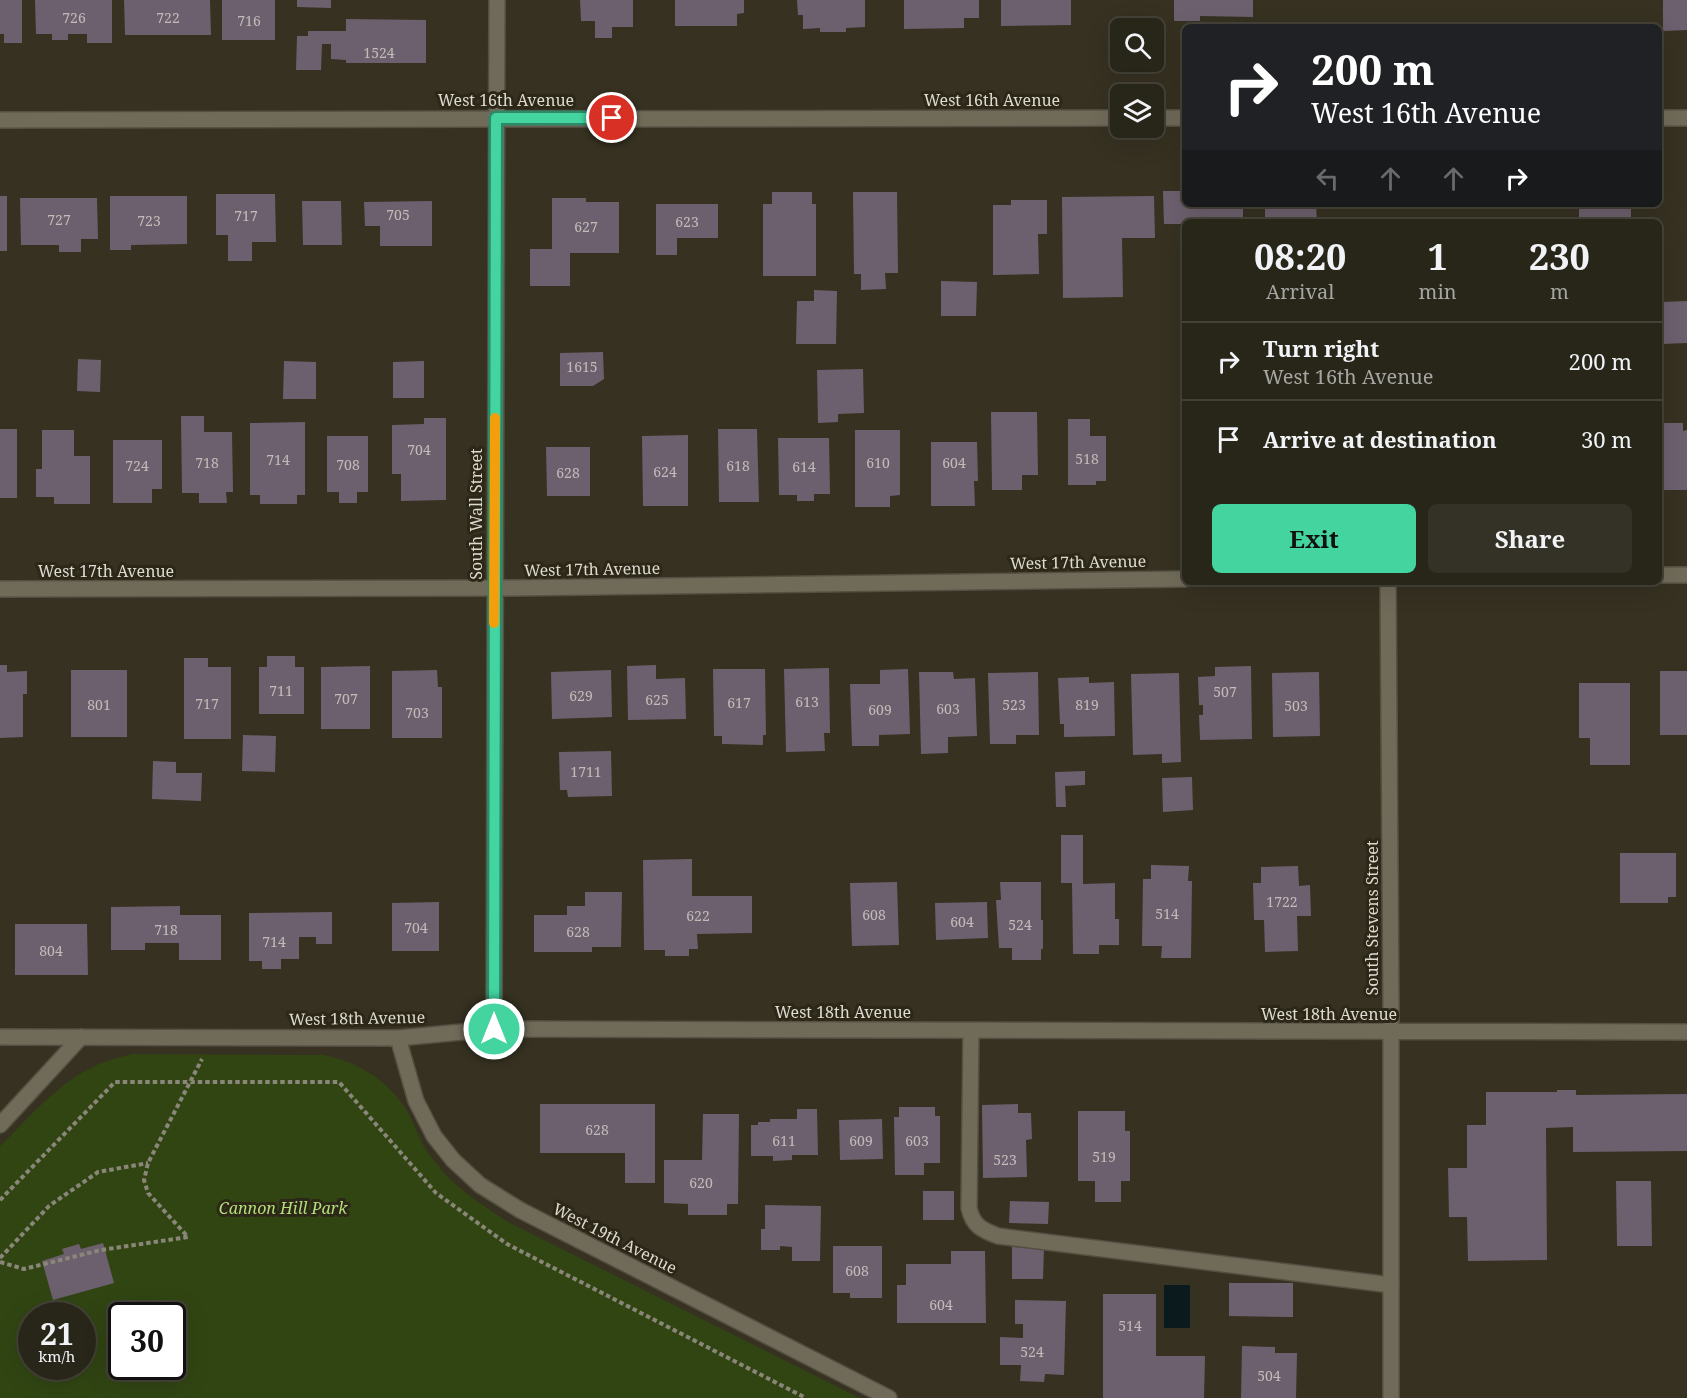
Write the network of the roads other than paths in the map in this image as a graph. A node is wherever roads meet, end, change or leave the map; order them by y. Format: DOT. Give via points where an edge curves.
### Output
graph roads {
  1 [pos="497,0"];
  2 [pos="496,118"];
  3 [pos="1110,118"];
  4 [pos="1164,118"];
  5 [pos="1182,118"];
  6 [pos="1662,118"];
  7 [pos="1687,118"];
  8 [pos="0,120"];
  9 [pos="1662,575"];
  10 [pos="1687,575"];
  11 [pos="1182,579"];
  12 [pos="1388,585"];
  13 [pos="494,588"];
  14 [pos="0,589"];
  15 [pos="494,1029"];
  16 [pos="971,1031"];
  17 [pos="1391,1032"];
  18 [pos="1687,1032"];
  19 [pos="0,1037"];
  20 [pos="81,1037"];
  21 [pos="398,1038"];
  22 [pos="0,1125"];
  23 [pos="1391,1285"];
  24 [pos="889,1398"];
  25 [pos="1390,1398"];
  1 -- 2 [label="street, South Wall Street"];
  2 -- 3 [label="street, West 16th Avenue"];
  2 -- 8 [label="street, West 16th Avenue"];
  2 -- 13 [label="street, South Wall Street"];
  4 -- 5 [label="street"];
  6 -- 7 [label="street"];
  9 -- 10 [label="street"];
  11 -- 13 [label="street, West 17th Avenue"];
  12 -- 17 [label="street, South Stevens Street"];
  13 -- 14 [label="street, West 17th Avenue"];
  13 -- 15 [label="street, South Wall Street"];
  15 -- 16 [label="street, West 18th Avenue"];
  15 -- 21 [label="street, West 18th Avenue"];
  16 -- 17 [label="street, West 18th Avenue"];
  16 -- 23 [label="street" via="969,1208 972,1221 982,1230 998,1236"];
  17 -- 18 [label="street, West 18th Avenue"];
  17 -- 23 [label="street, South Stevens Street"];
  19 -- 20 [label="street, West 18th Avenue"];
  20 -- 21 [label="street, West 18th Avenue"];
  20 -- 22 [label="street"];
  21 -- 24 [label="street, West 19th Avenue" via="416,1101 434,1136 480,1185 520,1210"];
  23 -- 25 [label="street, South Stevens Street"];
}
